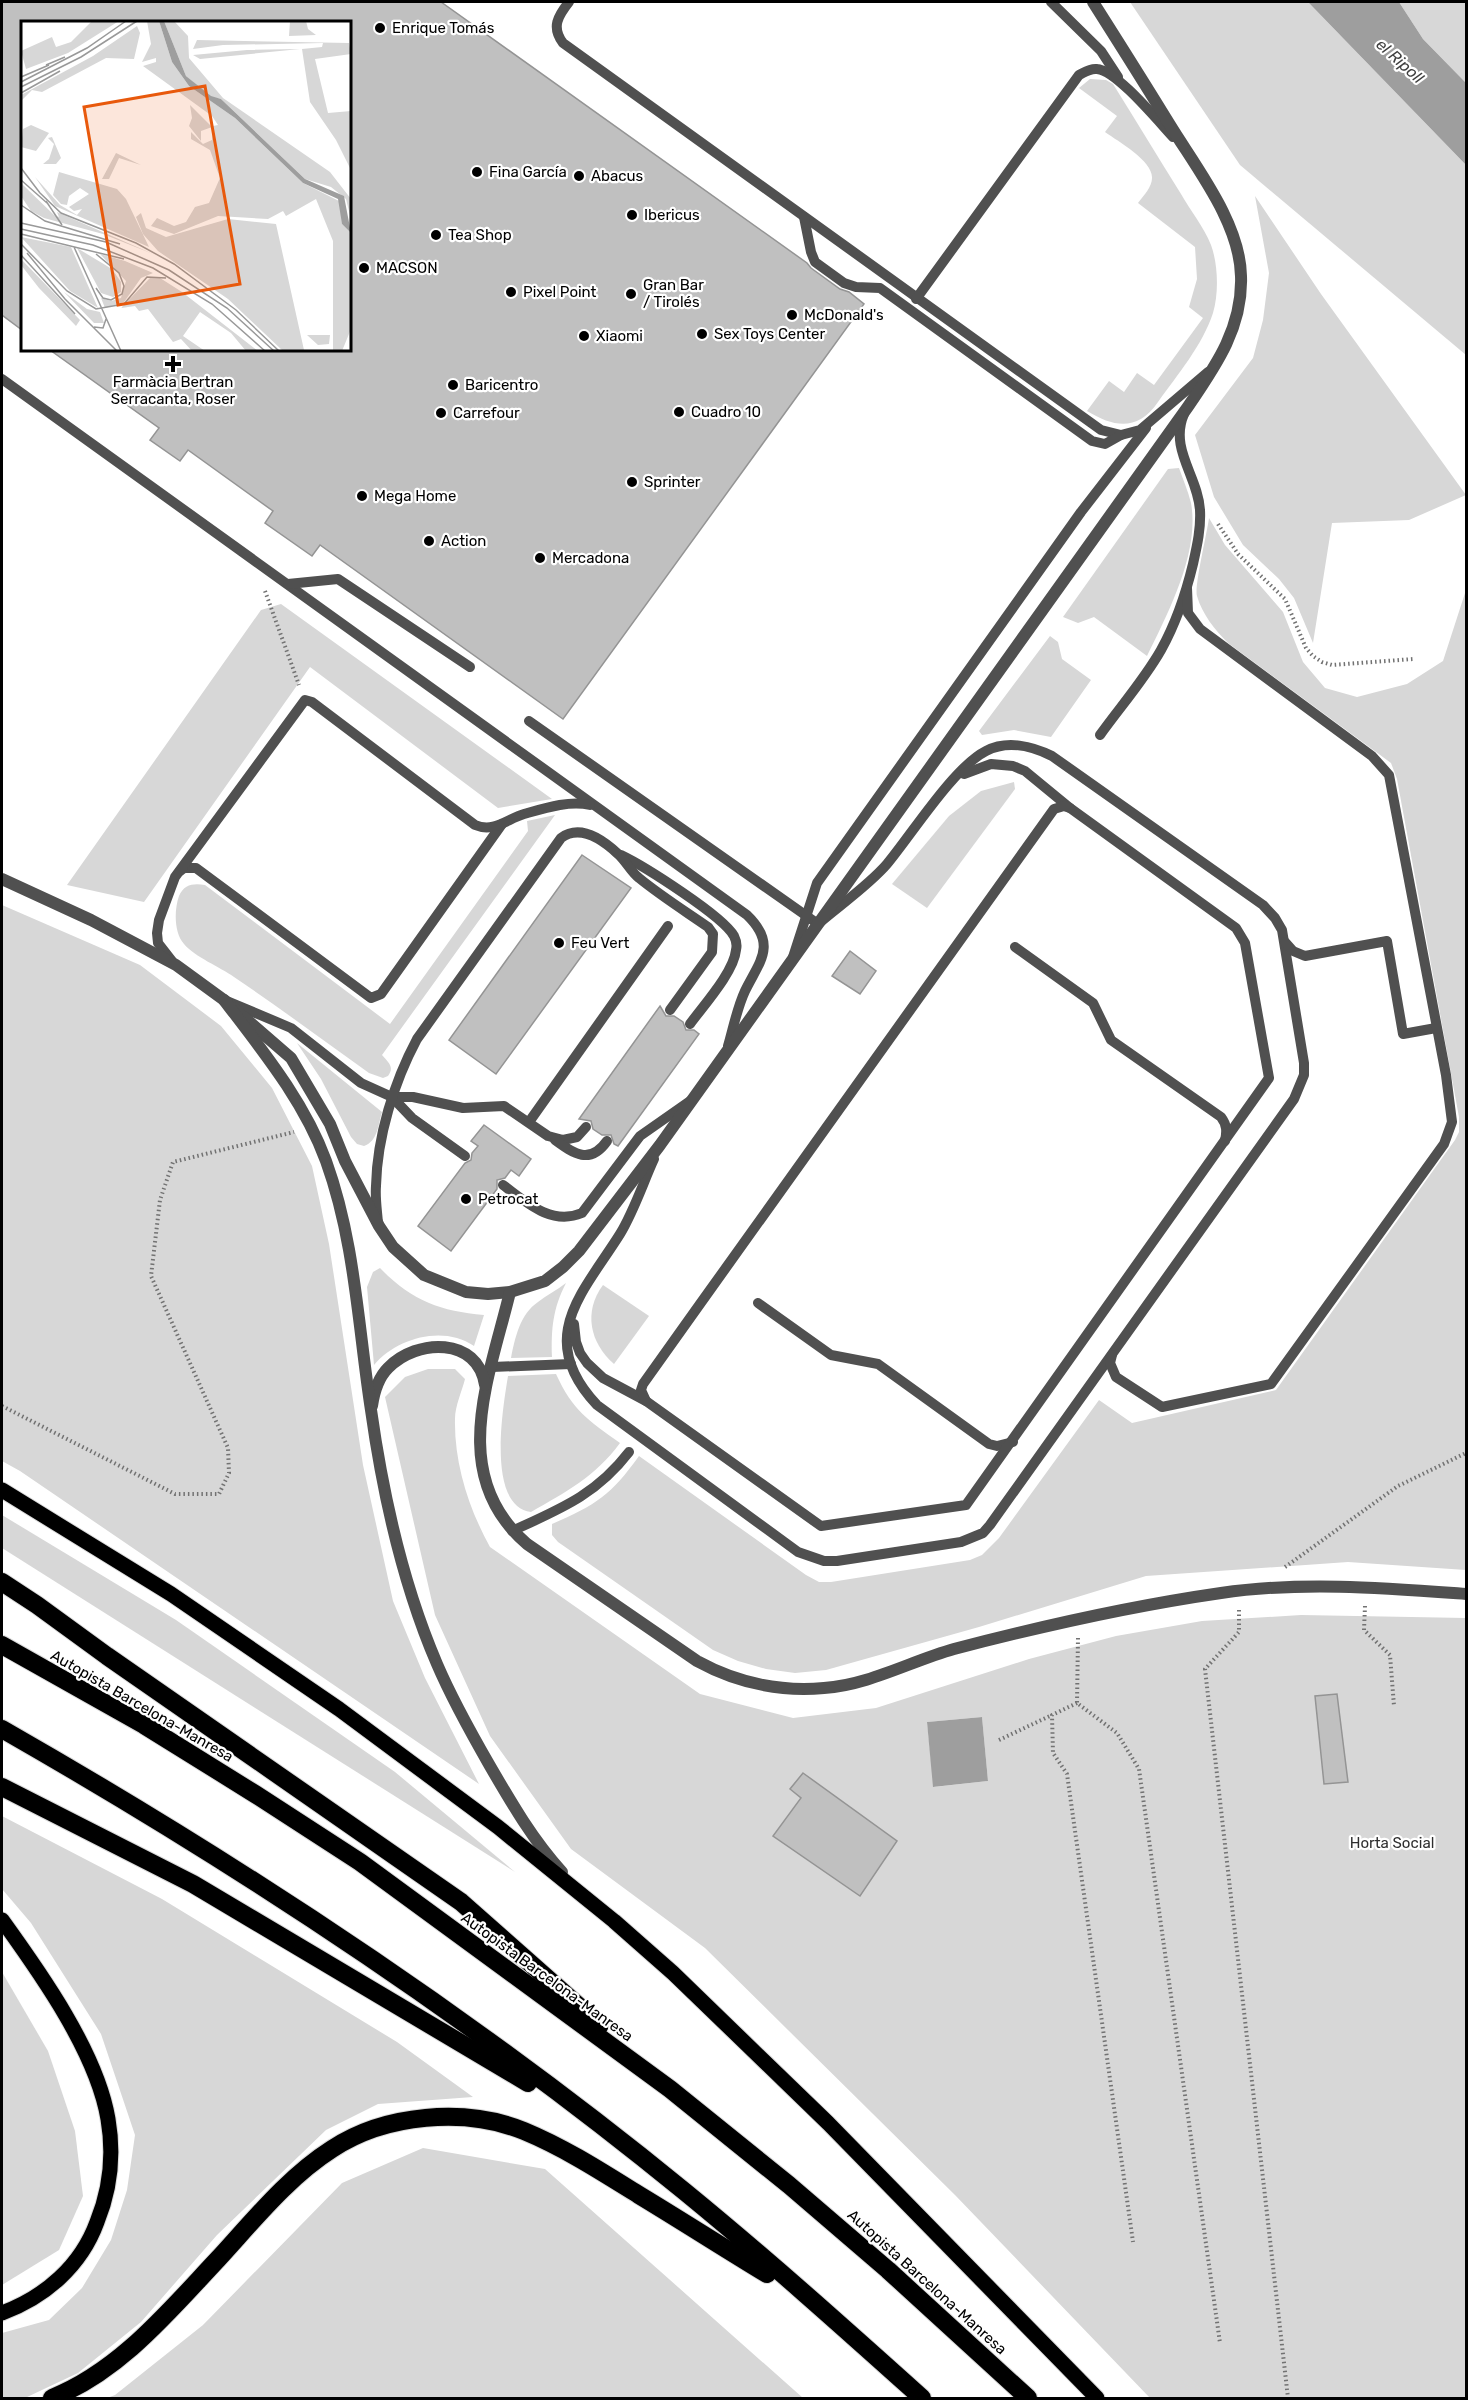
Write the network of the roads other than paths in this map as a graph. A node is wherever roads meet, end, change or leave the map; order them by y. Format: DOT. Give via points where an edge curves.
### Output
graph roads {
  1 [pos="569,2"];
  2 [pos="1051,2"];
  3 [pos="1094,2"];
  4 [pos="1123,85"];
  5 [pos="1184,148"];
  6 [pos="804,218"];
  7 [pos="916,299"];
  8 [pos="1219,362"];
  9 [pos="2,379"];
  10 [pos="1187,408"];
  11 [pos="1149,423"];
  12 [pos="1121,435"];
  13 [pos="288,584"];
  14 [pos="1187,588"];
  15 [pos="470,667"];
  16 [pos="529,721"];
  17 [pos="1100,735"];
  18 [pos="952,781"];
  19 [pos="1070,808"];
  20 [pos="599,809"];
  21 [pos="503,824"];
  22 [pos="618,854"];
  23 [pos="179,871"];
  24 [pos="2,879"];
  25 [pos="806,916"];
  26 [pos="818,924"];
  27 [pos="668,926"];
  28 [pos="1284,940"];
  29 [pos="1016,947"];
  30 [pos="791,963"];
  31 [pos="176,965"];
  32 [pos="224,999"];
  33 [pos="670,1010"];
  34 [pos="690,1024"];
  35 [pos="1437,1028"];
  36 [pos="725,1054"];
  37 [pos="392,1097"];
  38 [pos="693,1099"];
  39 [pos="529,1122"];
  40 [pos="586,1127"];
  41 [pos="548,1136"];
  42 [pos="607,1141"];
  43 [pos="1225,1141"];
  44 [pos="660,1145"];
  45 [pos="465,1156"];
  46 [pos="503,1185"];
  47 [pos="379,1226"];
  48 [pos="585,1284"];
  49 [pos="510,1292"];
  50 [pos="758,1303"];
  51 [pos="1113,1354"];
  52 [pos="571,1364"];
  53 [pos="492,1367"];
  54 [pos="486,1390"];
  55 [pos="646,1401"];
  56 [pos="371,1413"];
  57 [pos="1013,1442"];
  58 [pos="629,1452"];
  59 [pos="2,1490"];
  60 [pos="512,1531"];
  61 [pos="2,1582"];
  62 [pos="1467,1594"];
  63 [pos="2,1645"];
  64 [pos="2,1729"];
  65 [pos="2,1787"];
  66 [pos="2,1920"];
  67 [pos="614,1922"];
  68 [pos="670,2089"];
  69 [pos="609,2132"];
  70 [pos="816,2305"];
  71 [pos="2,2313"];
  72 [pos="52,2398"];
  73 [pos="922,2398"];
  74 [pos="1028,2398"];
  75 [pos="1097,2398"];
  1 -- 6 [label="lane" via="556,22 563,43"];
  2 -- 4 [label="lane" via="1101,51"];
  3 -- 5 [label="street"];
  4 -- 5 [label="lane"];
  4 -- 7 [label="lane" via="1112,74 1096,68 1080,75"];
  5 -- 8 [label="street" via="1224,214 1238,254 1241,276 1236,319"];
  6 -- 7 [label="lane"];
  6 -- 12 [label="lane" via="815,262 844,283 856,288 880,288 1092,441 1105,444"];
  7 -- 12 [label="lane" via="1101,430"];
  8 -- 10 [label="street"];
  8 -- 11 [label="lane"];
  9 -- 13 [label="lane"];
  10 -- 14 [label="lane" via="1179,442 1197,494 1200,526"];
  10 -- 26 [label="street"];
  11 -- 12 [label="lane"];
  11 -- 25 [label="lane" via="1081,512 817,883"];
  13 -- 15 [label="lane" via="338,579"];
  13 -- 20 [label="lane"];
  14 -- 17 [label="lane" via="1160,651"];
  14 -- 35 [label="lane" via="1188,613 1200,629 1372,756 1389,775"];
  16 -- 25 [label="lane"];
  18 -- 19 [label="lane" via="981,766 1013,766 1026,771"];
  18 -- 26 [label="lane" via="885,866"];
  18 -- 28 [label="lane" via="988,750 1014,745 1042,751 1263,905 1275,918"];
  19 -- 43 [label="lane" via="1242,934 1269,1078"];
  19 -- 55 [label="lane" via="1054,809 643,1384 641,1390"];
  20 -- 21 [label="lane" via="572,803 523,814"];
  20 -- 36 [label="lane" via="747,915 760,932 764,942 761,961 745,992"];
  21 -- 23 [label="lane" via="491,828 475,825 305,700"];
  21 -- 23 [label="lane" via="381,994 371,998 196,868"];
  22 -- 33 [label="lane" via="637,877 713,933 712,951"];
  22 -- 34 [label="lane" via="645,867 722,922 734,936 736,951 730,968"];
  22 -- 37 [label="lane" via="581,831 561,838 417,1039"];
  23 -- 31 [label="lane" via="157,933 158,944"];
  24 -- 31 [label="street"];
  25 -- 26 [label="lane"];
  25 -- 30 [label="lane"];
  26 -- 30 [label="street"];
  27 -- 39 [label="lane"];
  28 -- 35 [label="lane" via="1293,951 1305,956 1387,941 1403,1034"];
  28 -- 51 [label="lane" via="1304,1063 1300,1088"];
  29 -- 43 [label="lane" via="1093,1003 1111,1040 1221,1117 1227,1131"];
  30 -- 36 [label="street"];
  31 -- 32 [label="street"];
  32 -- 37 [label="lane" via="291,1028 361,1083"];
  32 -- 47 [label="street" via="291,1058 330,1124"];
  32 -- 56 [label="street" via="270,1060 312,1127 332,1181 352,1262"];
  35 -- 51 [label="lane" via="1452,1112 1450,1134 1271,1384 1162,1407 1112,1372"];
  36 -- 38 [label="street"];
  37 -- 39 [label="lane" via="413,1097 464,1108 504,1106"];
  37 -- 45 [label="lane" via="412,1118"];
  37 -- 47 [label="lane" via="377,1164"];
  38 -- 44 [label="street"];
  38 -- 46 [label="lane" via="640,1136 582,1213 571,1218 548,1215"];
  39 -- 41 [label="lane"];
  40 -- 41 [label="lane" via="571,1140"];
  41 -- 42 [label="lane" via="578,1155 597,1153"];
  43 -- 57 [label="lane"];
  44 -- 48 [label="lane" via="621,1232"];
  44 -- 49 [label="street" via="602,1223 563,1267 545,1281"];
  47 -- 49 [label="street" via="393,1247 424,1275 466,1292"];
  48 -- 52 [label="lane" via="568,1326"];
  48 -- 55 [label="lane" via="573,1330 580,1353 603,1378"];
  49 -- 53 [label="street"];
  50 -- 57 [label="lane" via="831,1354 878,1364 988,1444 1006,1446"];
  51 -- 52 [label="lane" via="983,1533 961,1542 837,1561 798,1552 597,1405 583,1390"];
  52 -- 53 [label="lane"];
  53 -- 54 [label="street"];
  54 -- 56 [label="street" via="480,1368 463,1351 425,1348 398,1359 388,1368 375,1391"];
  54 -- 60 [label="street" via="480,1428 482,1469 487,1490"];
  55 -- 57 [label="lane" via="821,1526 966,1505"];
  56 -- 67 [label="street" via="389,1505 417,1612 437,1664 526,1828 565,1876"];
  58 -- 60 [label="lane" via="613,1473 582,1497"];
  59 -- 67 [label="main road" via="171,1594 339,1709 498,1827"];
  60 -- 62 [label="street" via="721,1674 787,1689 858,1682 952,1650 1144,1605 1239,1591 1297,1587"];
  61 -- 68 [label="highway" via="461,1902"];
  63 -- 68 [label="highway, Autopista Barcelona-Manresa" via="144,1725 360,1862"];
  64 -- 69 [label="highway" via="271,1892 481,2036"];
  65 -- 69 [label="highway" via="193,1884"];
  66 -- 71 [label="main road" via="86,2055 108,2118 111,2149 102,2209 80,2257 39,2294"];
  67 -- 75 [label="main road" via="673,1973 812,2107"];
  68 -- 74 [label="highway, Autopista Barcelona-Manresa" via="888,2270"];
  69 -- 70 [label="highway"];
  70 -- 72 [label="highway" via="586,2162 523,2130 459,2117 422,2118 355,2135 308,2166 138,2341 104,2369"];
  70 -- 73 [label="highway"];
}
